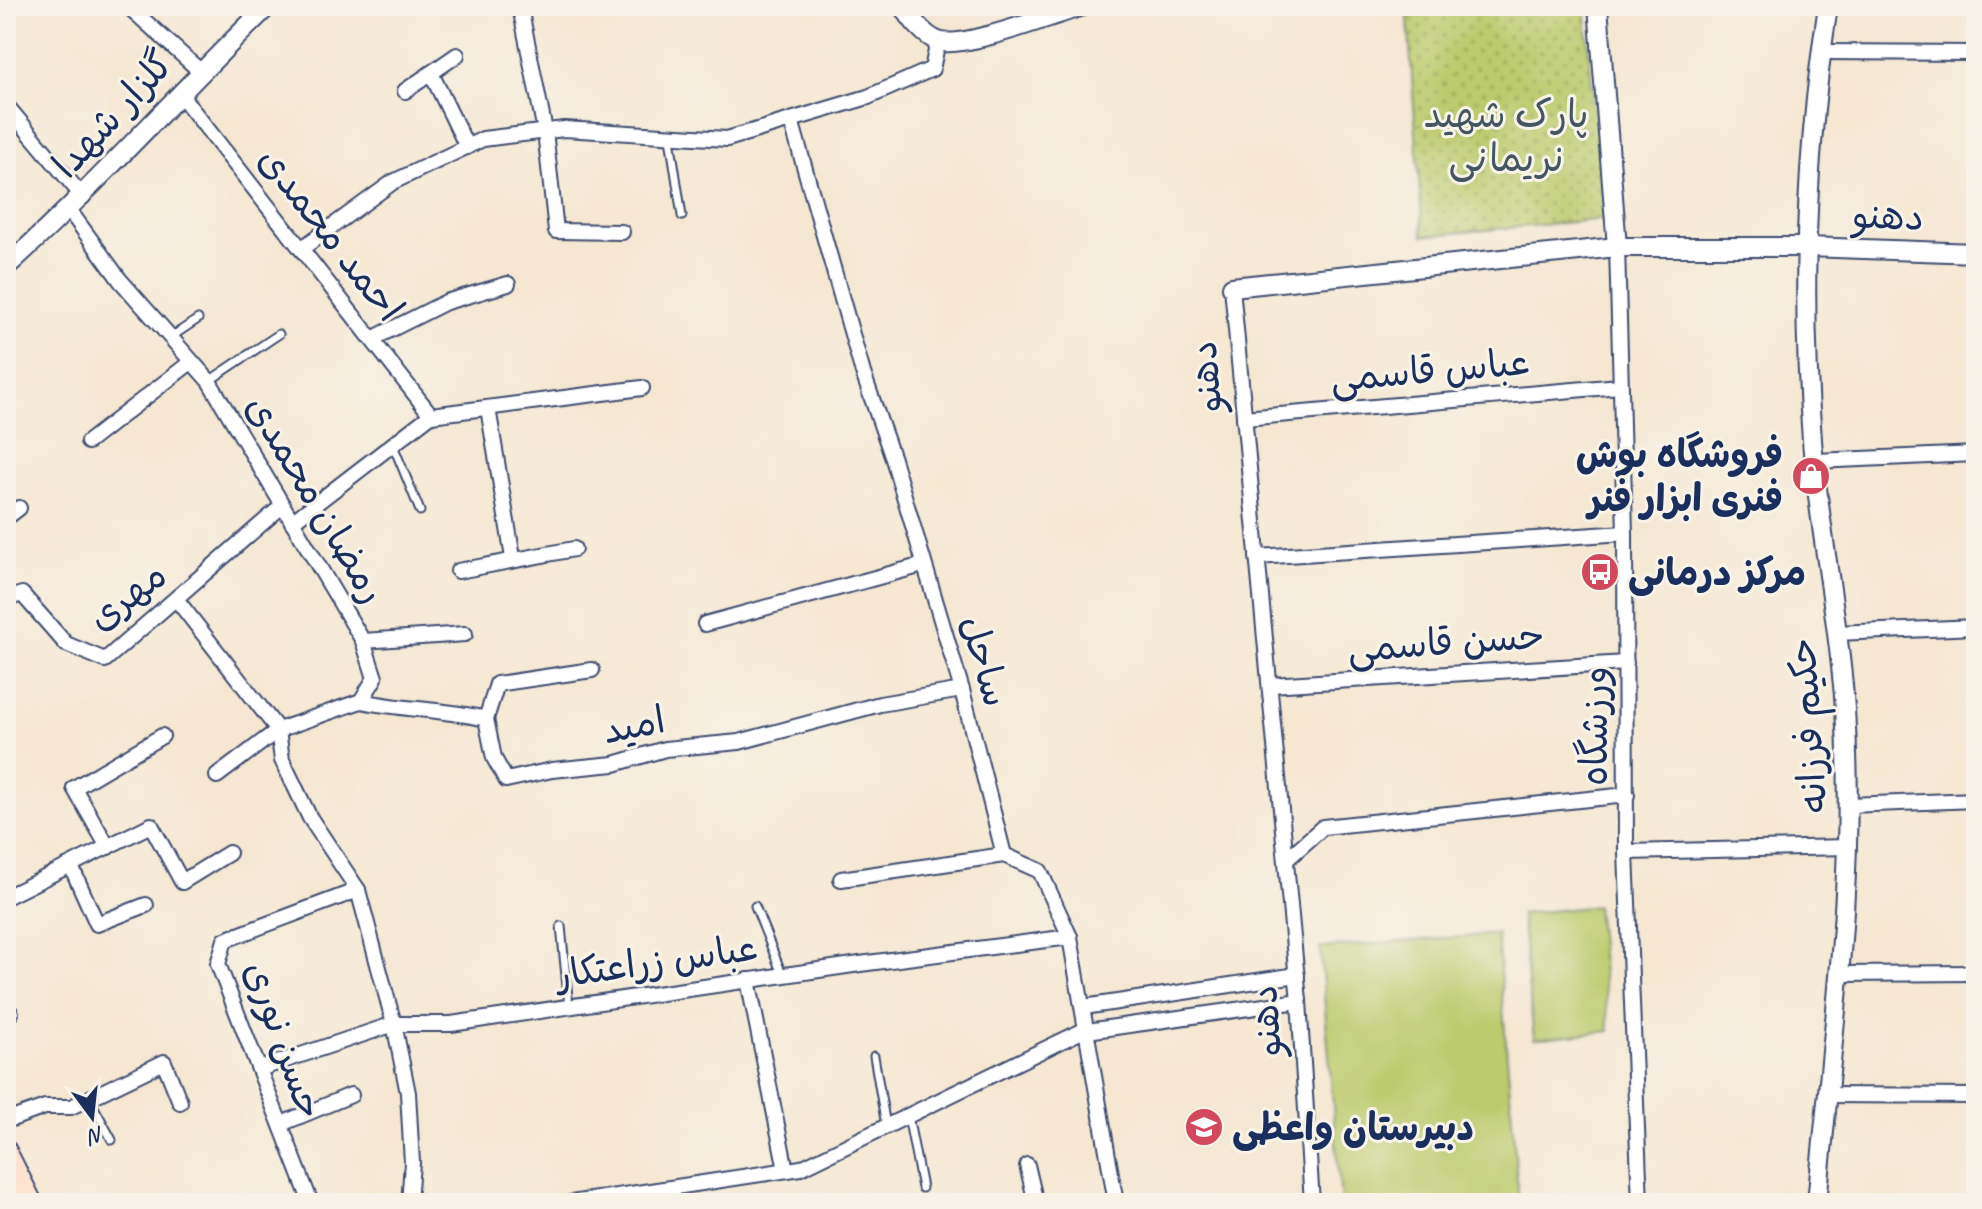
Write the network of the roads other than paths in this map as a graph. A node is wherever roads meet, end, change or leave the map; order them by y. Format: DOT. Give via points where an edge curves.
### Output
graph roads {
  1 [pos="128,6"];
  2 [pos="268,6"];
  3 [pos="904,6"];
  4 [pos="1083,6"];
  5 [pos="1598,6"];
  6 [pos="1828,6"];
  7 [pos="521,12"];
  8 [pos="938,41"];
  9 [pos="1821,52"];
  10 [pos="1976,53"];
  11 [pos="457,55"];
  12 [pos="200,71"];
  13 [pos="431,73"];
  14 [pos="405,91"];
  15 [pos="180,94"];
  16 [pos="6,105"];
  17 [pos="791,120"];
  18 [pos="545,131"];
  19 [pos="670,138"];
  20 [pos="467,147"];
  21 [pos="76,204"];
  22 [pos="682,216"];
  23 [pos="622,232"];
  24 [pos="1617,247"];
  25 [pos="1807,247"];
  26 [pos="301,249"];
  27 [pos="1976,253"];
  28 [pos="6,267"];
  29 [pos="508,284"];
  30 [pos="1232,287"];
  31 [pos="198,319"];
  32 [pos="279,334"];
  33 [pos="169,338"];
  34 [pos="372,339"];
  35 [pos="191,362"];
  36 [pos="209,381"];
  37 [pos="1620,386"];
  38 [pos="642,388"];
  39 [pos="488,408"];
  40 [pos="431,415"];
  41 [pos="1244,418"];
  42 [pos="88,442"];
  43 [pos="393,445"];
  44 [pos="1976,454"];
  45 [pos="1815,461"];
  46 [pos="282,506"];
  47 [pos="19,508"];
  48 [pos="420,511"];
  49 [pos="6,518"];
  50 [pos="292,522"];
  51 [pos="1625,533"];
  52 [pos="574,549"];
  53 [pos="1257,557"];
  54 [pos="513,558"];
  55 [pos="923,565"];
  56 [pos="458,571"];
  57 [pos="6,599"];
  58 [pos="177,600"];
  59 [pos="705,624"];
  60 [pos="1976,627"];
  61 [pos="1836,633"];
  62 [pos="465,634"];
  63 [pos="363,641"];
  64 [pos="1626,663"];
  65 [pos="592,670"];
  66 [pos="1270,685"];
  67 [pos="962,690"];
  68 [pos="361,701"];
  69 [pos="486,719"];
  70 [pos="278,730"];
  71 [pos="162,736"];
  72 [pos="217,776"];
  73 [pos="1627,795"];
  74 [pos="1976,800"];
  75 [pos="1848,805"];
  76 [pos="108,847"];
  77 [pos="1848,847"];
  78 [pos="1626,852"];
  79 [pos="229,853"];
  80 [pos="1004,855"];
  81 [pos="1286,860"];
  82 [pos="71,866"];
  83 [pos="841,879"];
  84 [pos="358,890"];
  85 [pos="6,897"];
  86 [pos="146,905"];
  87 [pos="755,906"];
  88 [pos="561,926"];
  89 [pos="1070,937"];
  90 [pos="1976,973"];
  91 [pos="1838,974"];
  92 [pos="783,975"];
  93 [pos="1297,975"];
  94 [pos="748,980"];
  95 [pos="1299,1001"];
  96 [pos="569,1007"];
  97 [pos="1084,1007"];
  98 [pos="394,1024"];
  99 [pos="1088,1030"];
  100 [pos="874,1056"];
  101 [pos="259,1069"];
  102 [pos="351,1095"];
  103 [pos="1827,1095"];
  104 [pos="1976,1096"];
  105 [pos="89,1098"];
  106 [pos="180,1102"];
  107 [pos="908,1116"];
  108 [pos="6,1121"];
  109 [pos="281,1124"];
  110 [pos="886,1126"];
  111 [pos="112,1140"];
  112 [pos="6,1151"];
  113 [pos="1027,1165"];
  114 [pos="786,1170"];
  115 [pos="922,1188"];
  116 [pos="6,1192"];
  117 [pos="12,1203"];
  118 [pos="32,1203"];
  119 [pos="311,1203"];
  120 [pos="409,1203"];
  121 [pos="571,1203"];
  122 [pos="1036,1203"];
  123 [pos="1116,1203"];
  124 [pos="1312,1203"];
  125 [pos="1640,1203"];
  126 [pos="1817,1203"];
  1 -- 12 [label="street"];
  2 -- 12 [label="street, گلزار شهدا"];
  3 -- 8 [label="street" via="908,16"];
  4 -- 8 [label="street" via="966,42"];
  5 -- 24 [label="street"];
  6 -- 9 [label="street, حکیم فرزانه"];
  7 -- 18 [label="street"];
  8 -- 17 [label="street" via="932,69 868,97"];
  9 -- 10 [label="street"];
  9 -- 25 [label="street, حکیم فرزانه"];
  11 -- 13 [label="street"];
  12 -- 15 [label="street, گلزار شهدا"];
  13 -- 14 [label="street"];
  13 -- 20 [label="street"];
  15 -- 21 [label="street, گلزار شهدا"];
  15 -- 26 [label="street, احمد محمدی"];
  16 -- 21 [label="street, رمضان محمدی"];
  17 -- 19 [label="street" via="727,139"];
  17 -- 55 [label="street, ساحل"];
  18 -- 19 [label="street"];
  18 -- 20 [label="street" via="483,139"];
  18 -- 23 [label="street" via="556,231"];
  19 -- 22 [label="lane"];
  20 -- 26 [label="street" via="393,182"];
  21 -- 28 [label="street, گلزار شهدا"];
  21 -- 33 [label="street, رمضان محمدی"];
  24 -- 25 [label="street, دهنو"];
  24 -- 30 [label="street, دهنو"];
  24 -- 37 [label="street, ورزشگاه"];
  25 -- 27 [label="street, دهنو"];
  25 -- 45 [label="street, حکیم فرزانه"];
  26 -- 34 [label="street, احمد محمدی"];
  29 -- 34 [label="street" via="446,302"];
  30 -- 41 [label="street, دهنو"];
  31 -- 33 [label="lane"];
  32 -- 36 [label="lane"];
  33 -- 35 [label="street, رمضان محمدی"];
  34 -- 40 [label="street, احمد محمدی"];
  35 -- 36 [label="street, رمضان محمدی"];
  35 -- 42 [label="street"];
  36 -- 46 [label="street, رمضان محمدی"];
  37 -- 41 [label="street, عباس قاسمی"];
  37 -- 51 [label="street, ورزشگاه"];
  38 -- 39 [label="street"];
  39 -- 40 [label="street"];
  39 -- 54 [label="street"];
  40 -- 43 [label="street"];
  41 -- 53 [label="street, دهنو"];
  43 -- 48 [label="lane"];
  43 -- 50 [label="street"];
  44 -- 45 [label="street"];
  45 -- 61 [label="street, حکیم فرزانه"];
  46 -- 50 [label="street, رمضان محمدی"];
  46 -- 58 [label="street, مهری"];
  47 -- 49 [label="street"];
  50 -- 63 [label="street, رمضان محمدی"];
  51 -- 53 [label="street"];
  51 -- 64 [label="street, ورزشگاه"];
  52 -- 54 [label="street"];
  53 -- 66 [label="street, دهنو"];
  54 -- 56 [label="street"];
  55 -- 59 [label="street"];
  55 -- 67 [label="street, ساحل"];
  57 -- 58 [label="street, مهری" via="22,594 66,644 105,660"];
  58 -- 70 [label="street"];
  60 -- 61 [label="street"];
  61 -- 75 [label="street, حکیم فرزانه"];
  62 -- 63 [label="street"];
  63 -- 68 [label="street, رمضان محمدی" via="375,678"];
  64 -- 66 [label="street, حسن قاسمی"];
  64 -- 73 [label="street, ورزشگاه"];
  65 -- 69 [label="street" via="497,684"];
  66 -- 81 [label="street, دهنو"];
  67 -- 69 [label="street, امید" via="880,704 739,742 665,749 614,764 506,780 494,758"];
  67 -- 80 [label="street, ساحل"];
  68 -- 69 [label="street"];
  68 -- 70 [label="street"];
  70 -- 72 [label="street"];
  70 -- 84 [label="street" via="282,760 310,818"];
  71 -- 76 [label="street" via="74,788"];
  73 -- 78 [label="street, ورزشگاه"];
  73 -- 81 [label="street" via="1323,827"];
  74 -- 75 [label="street"];
  75 -- 77 [label="street, حکیم فرزانه"];
  76 -- 79 [label="street" via="151,825 182,882"];
  76 -- 82 [label="street"];
  77 -- 78 [label="street"];
  77 -- 91 [label="street, حکیم فرزانه"];
  78 -- 125 [label="street, ورزشگاه"];
  80 -- 83 [label="street"];
  80 -- 89 [label="street" via="1040,871"];
  81 -- 93 [label="street, دهنو"];
  82 -- 85 [label="street"];
  82 -- 86 [label="street" via="97,924"];
  84 -- 98 [label="street"];
  84 -- 101 [label="street, حسن نوری" via="225,940 218,964"];
  87 -- 92 [label="lane"];
  88 -- 96 [label="lane"];
  89 -- 92 [label="street, عباس زراعتکار"];
  89 -- 97 [label="street"];
  90 -- 91 [label="street"];
  91 -- 103 [label="street, حکیم فرزانه"];
  92 -- 94 [label="street, عباس زراعتکار"];
  93 -- 95 [label="street, دهنو"];
  93 -- 97 [label="street"];
  94 -- 96 [label="street, عباس زراعتکار"];
  94 -- 114 [label="street"];
  95 -- 99 [label="street"];
  95 -- 124 [label="street, دهنو"];
  96 -- 98 [label="street, عباس زراعتکار" via="451,1024"];
  97 -- 99 [label="street"];
  98 -- 101 [label="street, عباس زراعتکار"];
  98 -- 120 [label="street" via="408,1093"];
  99 -- 107 [label="street"];
  99 -- 123 [label="street"];
  100 -- 110 [label="lane"];
  101 -- 109 [label="street, حسن نوری"];
  102 -- 109 [label="street"];
  103 -- 104 [label="street"];
  103 -- 126 [label="street, حکیم فرزانه"];
  105 -- 106 [label="street" via="164,1062"];
  105 -- 108 [label="street"];
  105 -- 111 [label="lane"];
  107 -- 110 [label="street"];
  107 -- 115 [label="lane"];
  109 -- 119 [label="street, حسن نوری"];
  110 -- 114 [label="street" via="801,1168"];
  112 -- 118 [label="main road"];
  113 -- 122 [label="street"];
  114 -- 121 [label="street"];
  116 -- 117 [label="main road"];
}
